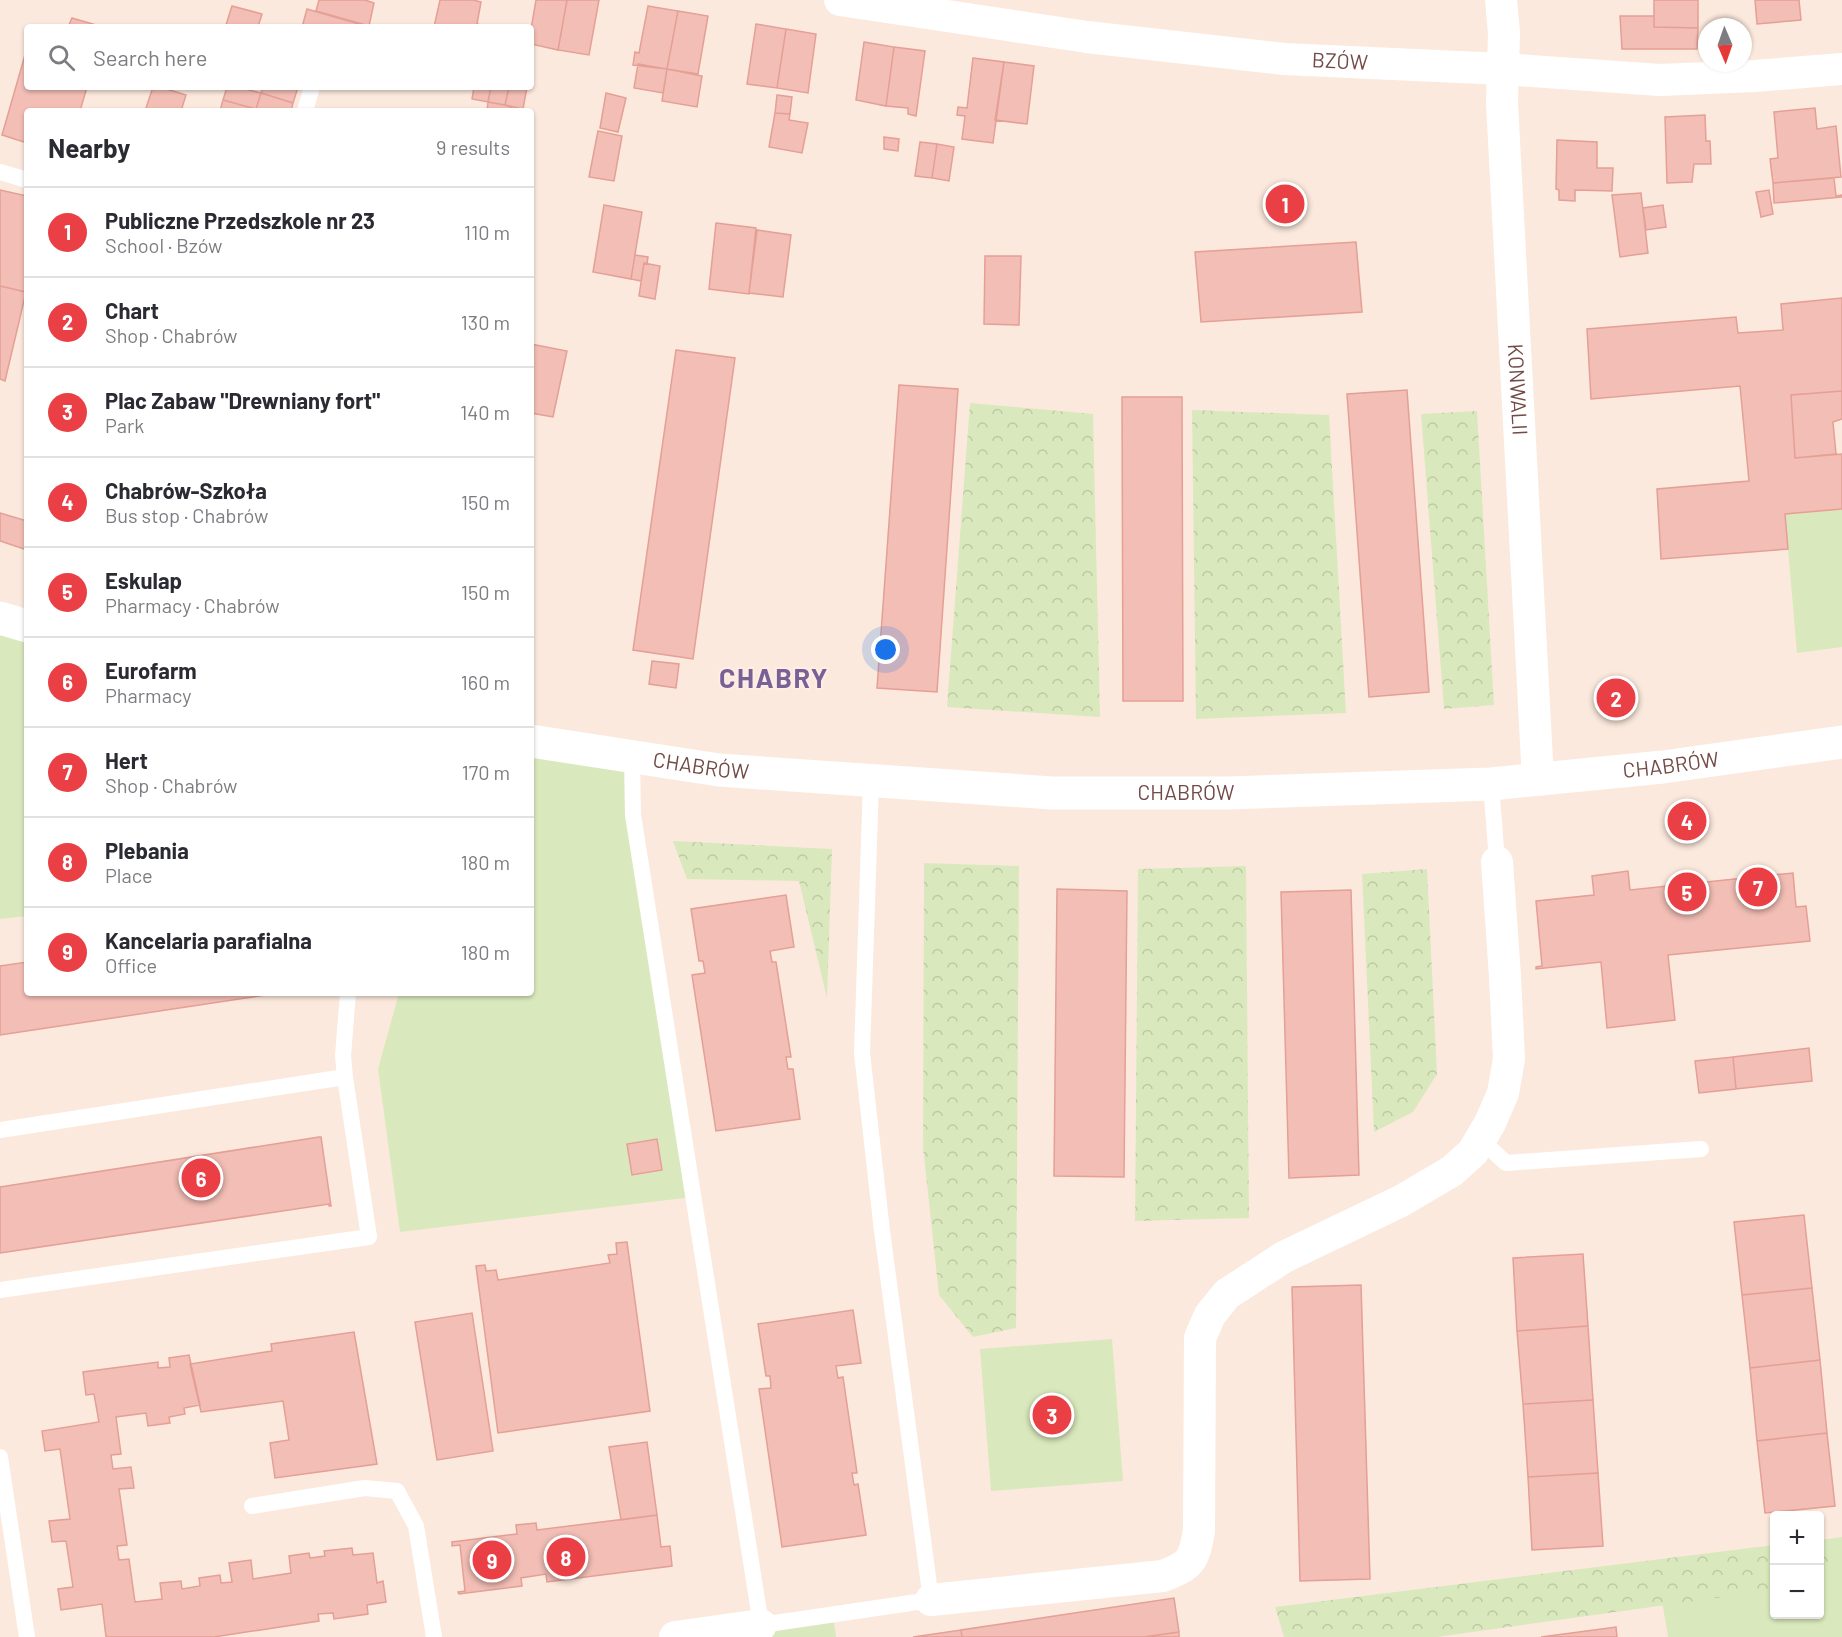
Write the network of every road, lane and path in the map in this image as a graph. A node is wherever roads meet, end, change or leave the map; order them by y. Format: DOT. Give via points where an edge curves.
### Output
graph roads {
  1 [pos="840,0"];
  2 [pos="1501,0"];
  3 [pos="1503,69"];
  4 [pos="1842,69"];
  5 [pos="311,90"];
  6 [pos="306,108"];
  7 [pos="0,172"];
  8 [pos="24,179"];
  9 [pos="0,618"];
  10 [pos="24,625"];
  11 [pos="534,741"];
  12 [pos="1842,742"];
  13 [pos="632,756"];
  14 [pos="1538,780"];
  15 [pos="871,782"];
  16 [pos="1491,784"];
  17 [pos="1497,862"];
  18 [pos="348,996"];
  19 [pos="345,1077"];
  20 [pos="0,1130"];
  21 [pos="1480,1139"];
  22 [pos="1701,1149"];
  23 [pos="0,1290"];
  24 [pos="0,1457"];
  25 [pos="252,1506"];
  26 [pos="931,1600"];
  27 [pos="761,1625"];
  28 [pos="27,1637"];
  29 [pos="434,1637"];
  30 [pos="675,1637"];
  1 -- 3 [label="street, BZÓW" via="1087,37 1284,59"];
  2 -- 3 [label="street, KONWALII"];
  3 -- 4 [label="street, BZÓW" via="1660,80"];
  3 -- 14 [label="street, KONWALII"];
  5 -- 6 [label="lane"];
  7 -- 8 [label="lane"];
  9 -- 10 [label="street"];
  11 -- 13 [label="street, CHABRÓW"];
  12 -- 14 [label="street, CHABRÓW"];
  13 -- 15 [label="street, CHABRÓW" via="719,770"];
  13 -- 27 [label="lane" via="633,815"];
  14 -- 16 [label="street, CHABRÓW"];
  15 -- 16 [label="street, CHABRÓW" via="1052,793 1228,793"];
  15 -- 26 [label="lane" via="862,1053"];
  16 -- 17 [label="lane"];
  17 -- 21 [label="street" via="1509,1059 1503,1093"];
  18 -- 19 [label="lane"];
  19 -- 20 [label="lane"];
  19 -- 23 [label="lane" via="369,1237"];
  21 -- 22 [label="lane" via="1506,1163"];
  21 -- 26 [label="street" via="1473,1152 1452,1171 1401,1201 1284,1257 1227,1294 1210,1315 1200,1338 1199,1530 1195,1552 1183,1568 1163,1576"];
  24 -- 28 [label="lane"];
  25 -- 29 [label="lane" via="365,1488 397,1491 416,1526"];
  26 -- 27 [label="lane"];
  27 -- 30 [label="street"];
}
